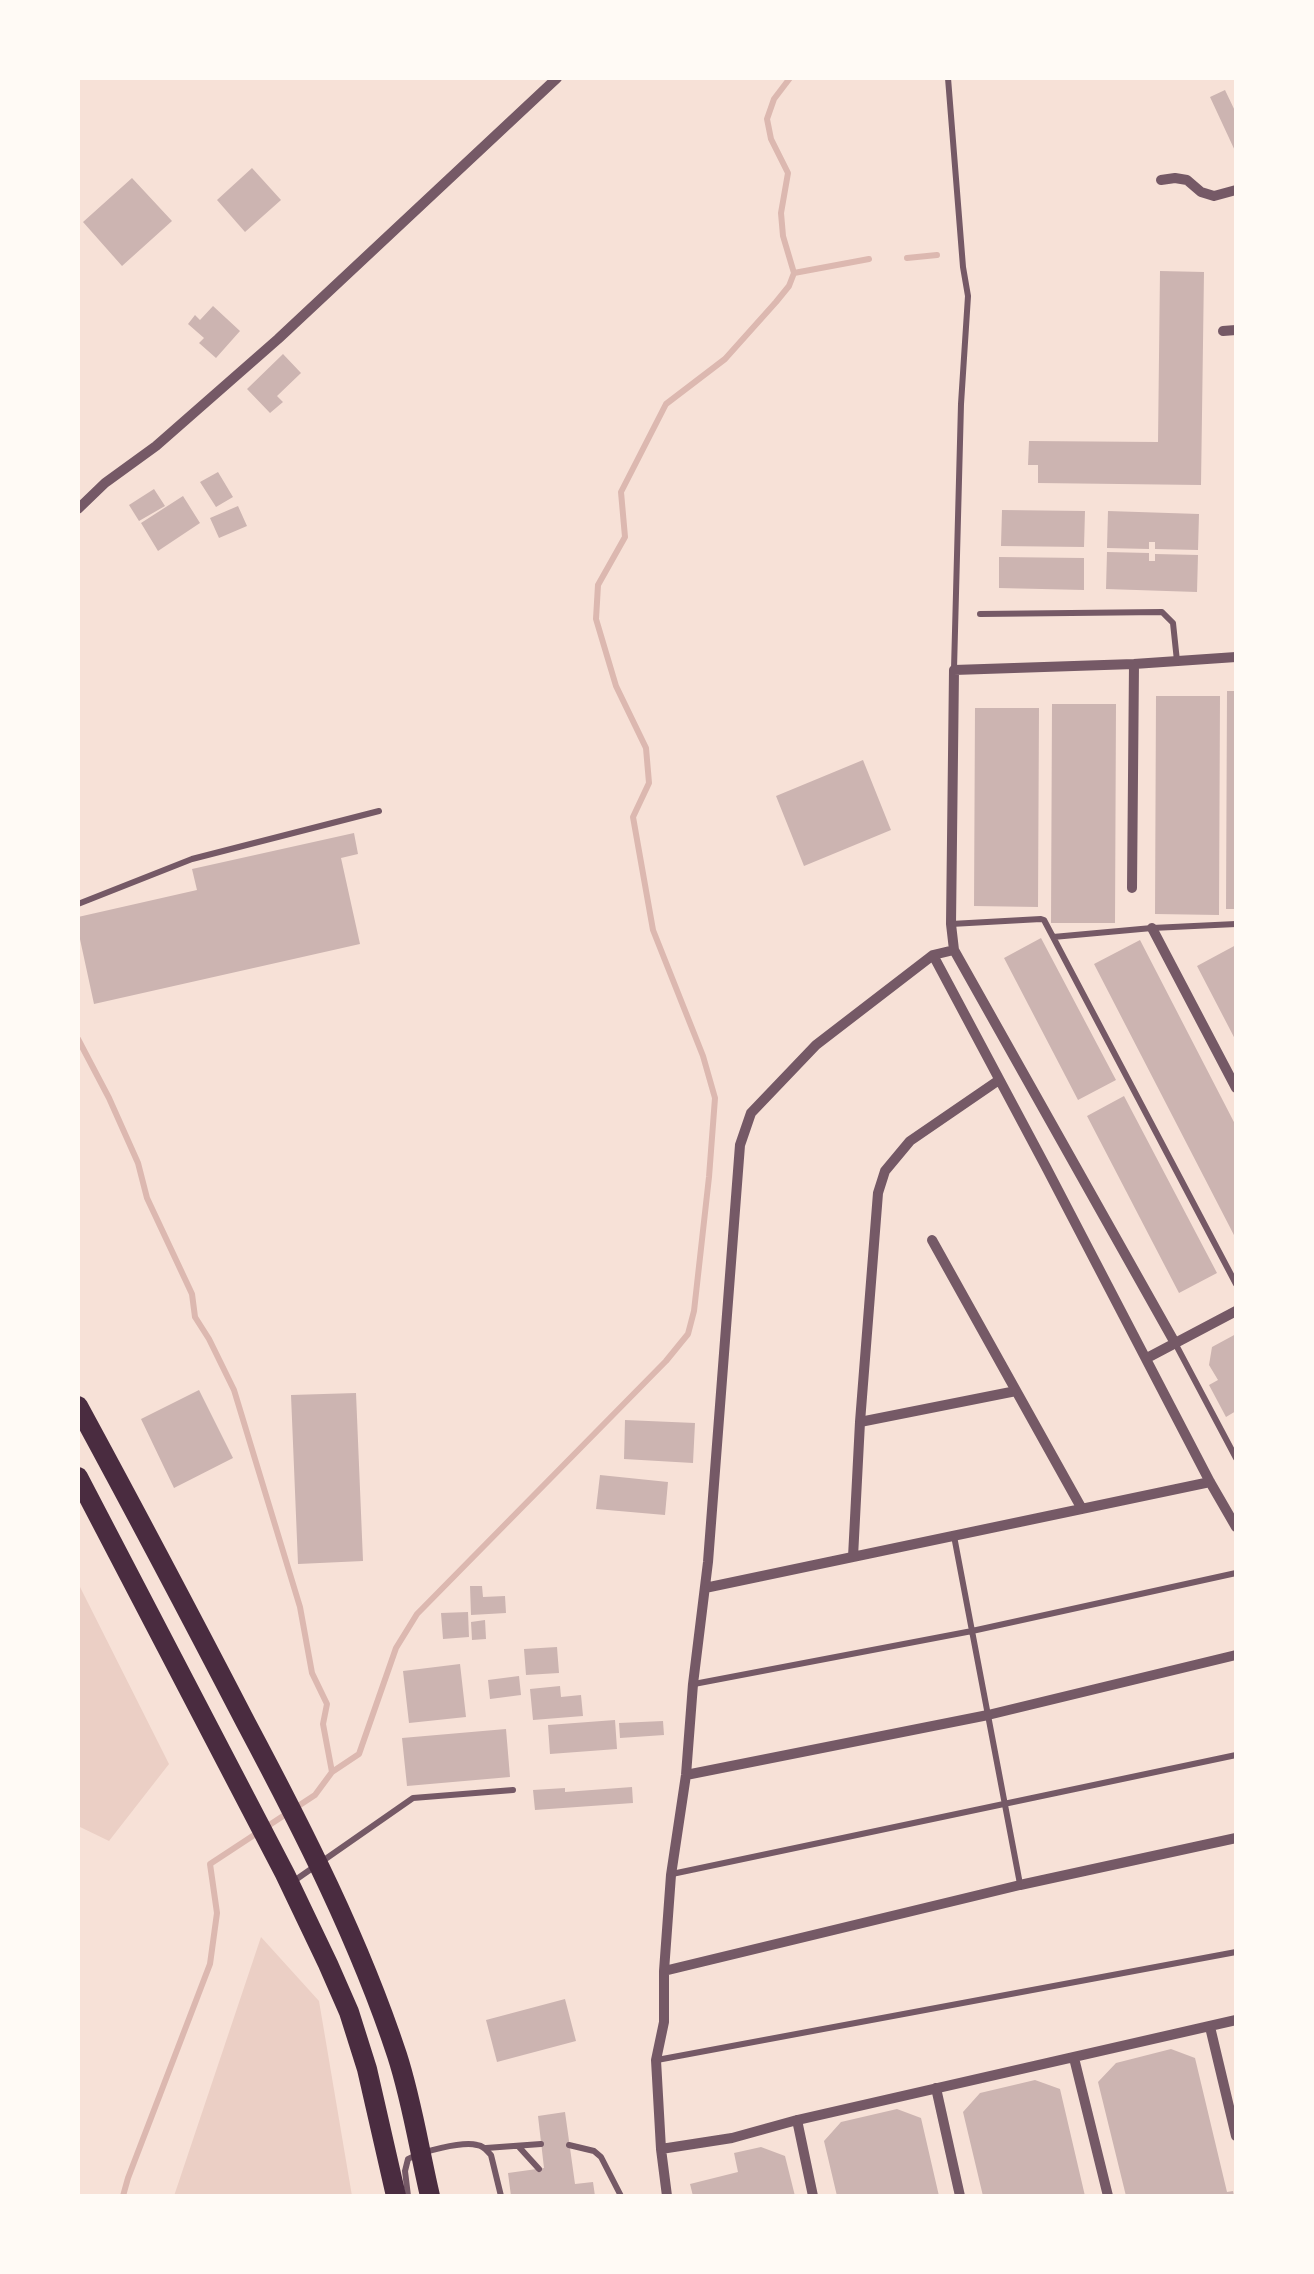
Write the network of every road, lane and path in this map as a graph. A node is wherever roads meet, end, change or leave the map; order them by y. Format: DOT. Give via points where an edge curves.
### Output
graph roads {
  1 [pos="557,78"];
  2 [pos="948,78"];
  3 [pos="1160,180"];
  4 [pos="1236,190"];
  5 [pos="1223,330"];
  6 [pos="1236,330"];
  7 [pos="78,509"];
  8 [pos="980,614"];
  9 [pos="1236,657"];
  10 [pos="1177,661"];
  11 [pos="1134,664"];
  12 [pos="954,670"];
  13 [pos="379,811"];
  14 [pos="1132,888"];
  15 [pos="78,904"];
  16 [pos="951,924"];
  17 [pos="1236,924"];
  18 [pos="1152,928"];
  19 [pos="1053,937"];
  20 [pos="954,950"];
  21 [pos="933,955"];
  22 [pos="998,1080"];
  23 [pos="1236,1088"];
  24 [pos="932,1240"];
  25 [pos="1236,1284"];
  26 [pos="1236,1311"];
  27 [pos="1174,1344"];
  28 [pos="1147,1358"];
  29 [pos="1016,1391"];
  30 [pos="78,1406"];
  31 [pos="860,1422"];
  32 [pos="1236,1458"];
  33 [pos="78,1478"];
  34 [pos="1210,1482"];
  35 [pos="1082,1509"];
  36 [pos="1236,1526"];
  37 [pos="954,1536"];
  38 [pos="853,1557"];
  39 [pos="1236,1572"];
  40 [pos="704,1588"];
  41 [pos="972,1631"];
  42 [pos="1236,1655"];
  43 [pos="692,1684"];
  44 [pos="988,1714"];
  45 [pos="1236,1755"];
  46 [pos="686,1775"];
  47 [pos="513,1790"];
  48 [pos="1005,1803"];
  49 [pos="1236,1838"];
  50 [pos="316,1859"];
  51 [pos="671,1874"];
  52 [pos="287,1879"];
  53 [pos="1020,1886"];
  54 [pos="1236,1952"];
  55 [pos="664,1971"];
  56 [pos="1236,2020"];
  57 [pos="1210,2026"];
  58 [pos="1074,2058"];
  59 [pos="656,2060"];
  60 [pos="936,2088"];
  61 [pos="797,2120"];
  62 [pos="1236,2136"];
  63 [pos="541,2144"];
  64 [pos="570,2145"];
  65 [pos="518,2146"];
  66 [pos="484,2148"];
  67 [pos="661,2149"];
  68 [pos="420,2153"];
  69 [pos="539,2169"];
  70 [pos="392,2196"];
  71 [pos="408,2196"];
  72 [pos="430,2196"];
  73 [pos="501,2196"];
  74 [pos="621,2196"];
  75 [pos="667,2196"];
  76 [pos="813,2196"];
  77 [pos="960,2196"];
  78 [pos="1108,2196"];
  1 -- 7 [label="street" via="278,339"];
  2 -- 12 [label="lane" via="968,296"];
  3 -- 4 [label="street" via="1181,178 1214,196"];
  5 -- 6 [label="street"];
  8 -- 10 [label="lane" via="1162,612 1173,623"];
  9 -- 10 [label="street"];
  10 -- 11 [label="street"];
  11 -- 12 [label="street"];
  11 -- 14 [label="street"];
  12 -- 16 [label="street"];
  13 -- 15 [label="lane" via="192,859"];
  16 -- 19 [label="lane" via="1041,919"];
  16 -- 20 [label="street"];
  17 -- 18 [label="lane"];
  18 -- 19 [label="lane"];
  18 -- 23 [label="street"];
  19 -- 25 [label="lane"];
  20 -- 21 [label="street"];
  20 -- 27 [label="street"];
  21 -- 22 [label="street"];
  21 -- 40 [label="street" via="816,1046 751,1113 740,1145"];
  22 -- 28 [label="street"];
  22 -- 31 [label="street" via="910,1140 885,1172"];
  24 -- 29 [label="street"];
  26 -- 27 [label="street"];
  27 -- 28 [label="street"];
  27 -- 32 [label="lane"];
  28 -- 34 [label="street"];
  29 -- 31 [label="street"];
  29 -- 35 [label="street"];
  30 -- 50 [label="highway"];
  31 -- 38 [label="street"];
  33 -- 52 [label="highway"];
  34 -- 35 [label="street"];
  34 -- 36 [label="street"];
  35 -- 37 [label="street"];
  37 -- 38 [label="street"];
  37 -- 41 [label="lane"];
  38 -- 40 [label="street"];
  39 -- 41 [label="lane"];
  40 -- 43 [label="street"];
  41 -- 43 [label="lane"];
  41 -- 44 [label="lane"];
  42 -- 44 [label="street"];
  43 -- 46 [label="street"];
  44 -- 46 [label="street"];
  44 -- 48 [label="lane"];
  45 -- 48 [label="lane"];
  46 -- 51 [label="street"];
  47 -- 50 [label="lane" via="413,1798"];
  48 -- 51 [label="lane"];
  48 -- 53 [label="lane"];
  49 -- 53 [label="street"];
  50 -- 52 [label="lane"];
  50 -- 68 [label="highway" via="393,2044"];
  51 -- 55 [label="street"];
  52 -- 70 [label="highway" via="349,2012"];
  53 -- 55 [label="street"];
  54 -- 59 [label="lane"];
  55 -- 59 [label="street"];
  56 -- 57 [label="street"];
  57 -- 58 [label="street"];
  57 -- 62 [label="street"];
  58 -- 60 [label="street"];
  58 -- 78 [label="street"];
  59 -- 67 [label="street"];
  60 -- 61 [label="street"];
  60 -- 77 [label="street"];
  61 -- 67 [label="street"];
  61 -- 76 [label="street"];
  63 -- 65 [label="lane"];
  64 -- 74 [label="lane" via="601,2157"];
  65 -- 66 [label="lane"];
  65 -- 69 [label="lane"];
  66 -- 68 [label="lane" via="467,2144"];
  66 -- 73 [label="lane"];
  67 -- 75 [label="street"];
  68 -- 71 [label="lane" via="406,2164"];
  68 -- 72 [label="highway"];
}
